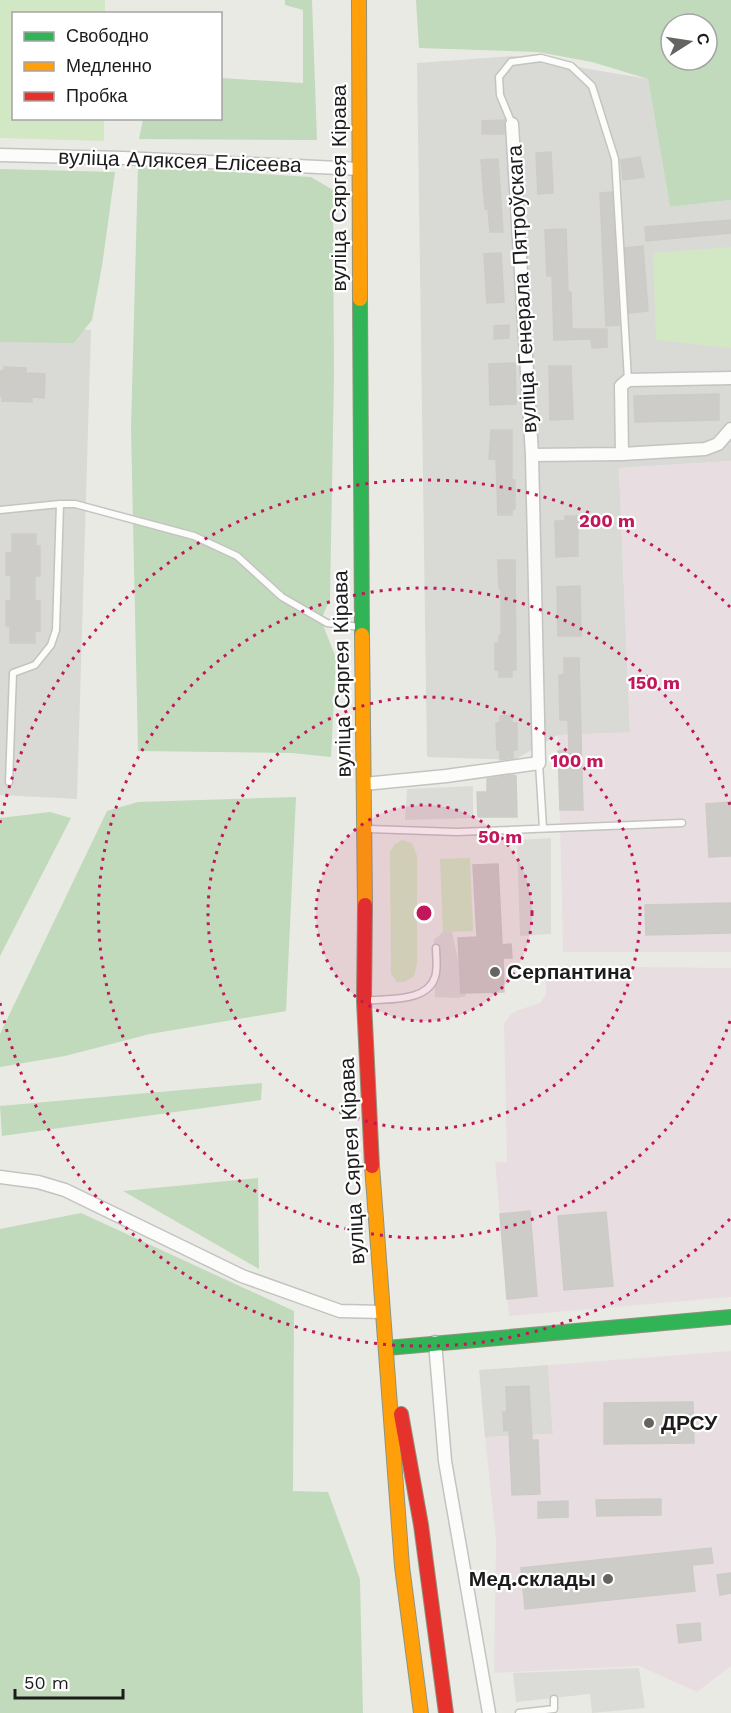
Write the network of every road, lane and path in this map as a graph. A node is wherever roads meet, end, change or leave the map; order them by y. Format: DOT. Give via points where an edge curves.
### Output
graph roads {
  1 [pos="359,0"];
  2 [pos="512,124"];
  3 [pos="0,155"];
  4 [pos="360,169"];
  5 [pos="731,378"];
  6 [pos="628,380"];
  7 [pos="731,429"];
  8 [pos="622,454"];
  9 [pos="532,455"];
  10 [pos="60,504"];
  11 [pos="0,510"];
  12 [pos="362,627"];
  13 [pos="539,763"];
  14 [pos="9,782"];
  15 [pos="364,784"];
  16 [pos="682,823"];
  17 [pos="365,828"];
  18 [pos="543,828"];
  19 [pos="436,948"];
  20 [pos="364,1001"];
  21 [pos="0,1178"];
  22 [pos="383,1312"];
  23 [pos="731,1317"];
  24 [pos="435,1342"];
  25 [pos="387,1348"];
  26 [pos="554,1699"];
  27 [pos="421,1713"];
  28 [pos="446,1713"];
  29 [pos="489,1713"];
  30 [pos="519,1713"];
  1 -- 4 [label="main road, вуліца Сяргея Кірава"];
  2 -- 6 [label="lane" via="500,94 499,77 511,62 541,58 571,66 592,86 615,159"];
  2 -- 9 [label="street, вуліца Генерала Пятроўскага"];
  3 -- 4 [label="street, вуліца Аляксея Елісеева"];
  4 -- 12 [label="main road, вуліца Сяргея Кірава"];
  5 -- 6 [label="street"];
  6 -- 8 [label="street" via="621,386"];
  7 -- 8 [label="street, вуліца Генерала Пятроўскага" via="718,444 705,449"];
  8 -- 9 [label="street, вуліца Генерала Пятроўскага"];
  9 -- 13 [label="street, вуліца Генерала Пятроўскага"];
  10 -- 11 [label="lane"];
  10 -- 12 [label="lane" via="113,513 194,536 237,556 282,597 327,623"];
  10 -- 14 [label="lane" via="58,621 51,645 40,660 13,673"];
  12 -- 15 [label="main road, вуліца Сяргея Кірава"];
  13 -- 15 [label="street"];
  13 -- 18 [label="lane"];
  15 -- 17 [label="main road, вуліца Сяргея Кірава"];
  16 -- 18 [label="lane"];
  17 -- 18 [label="lane" via="457,832"];
  17 -- 20 [label="main road, вуліца Сяргея Кірава"];
  19 -- 20 [label="lane" via="435,977 424,991 404,998"];
  20 -- 22 [label="main road, вуліца Сяргея Кірава"];
  21 -- 22 [label="street" via="65,1190 242,1276 340,1311"];
  22 -- 25 [label="main road, вуліца Сяргея Кірава"];
  23 -- 24 [label="main road"];
  24 -- 25 [label="main road"];
  24 -- 29 [label="street" via="445,1461"];
  25 -- 27 [label="main road, вуліца Сяргея Кірава" via="402,1566"];
  25 -- 28 [label="main road, вуліца Сяргея Кірава" via="408,1447"];
  26 -- 30 [label="lane" via="554,1709"];
}
